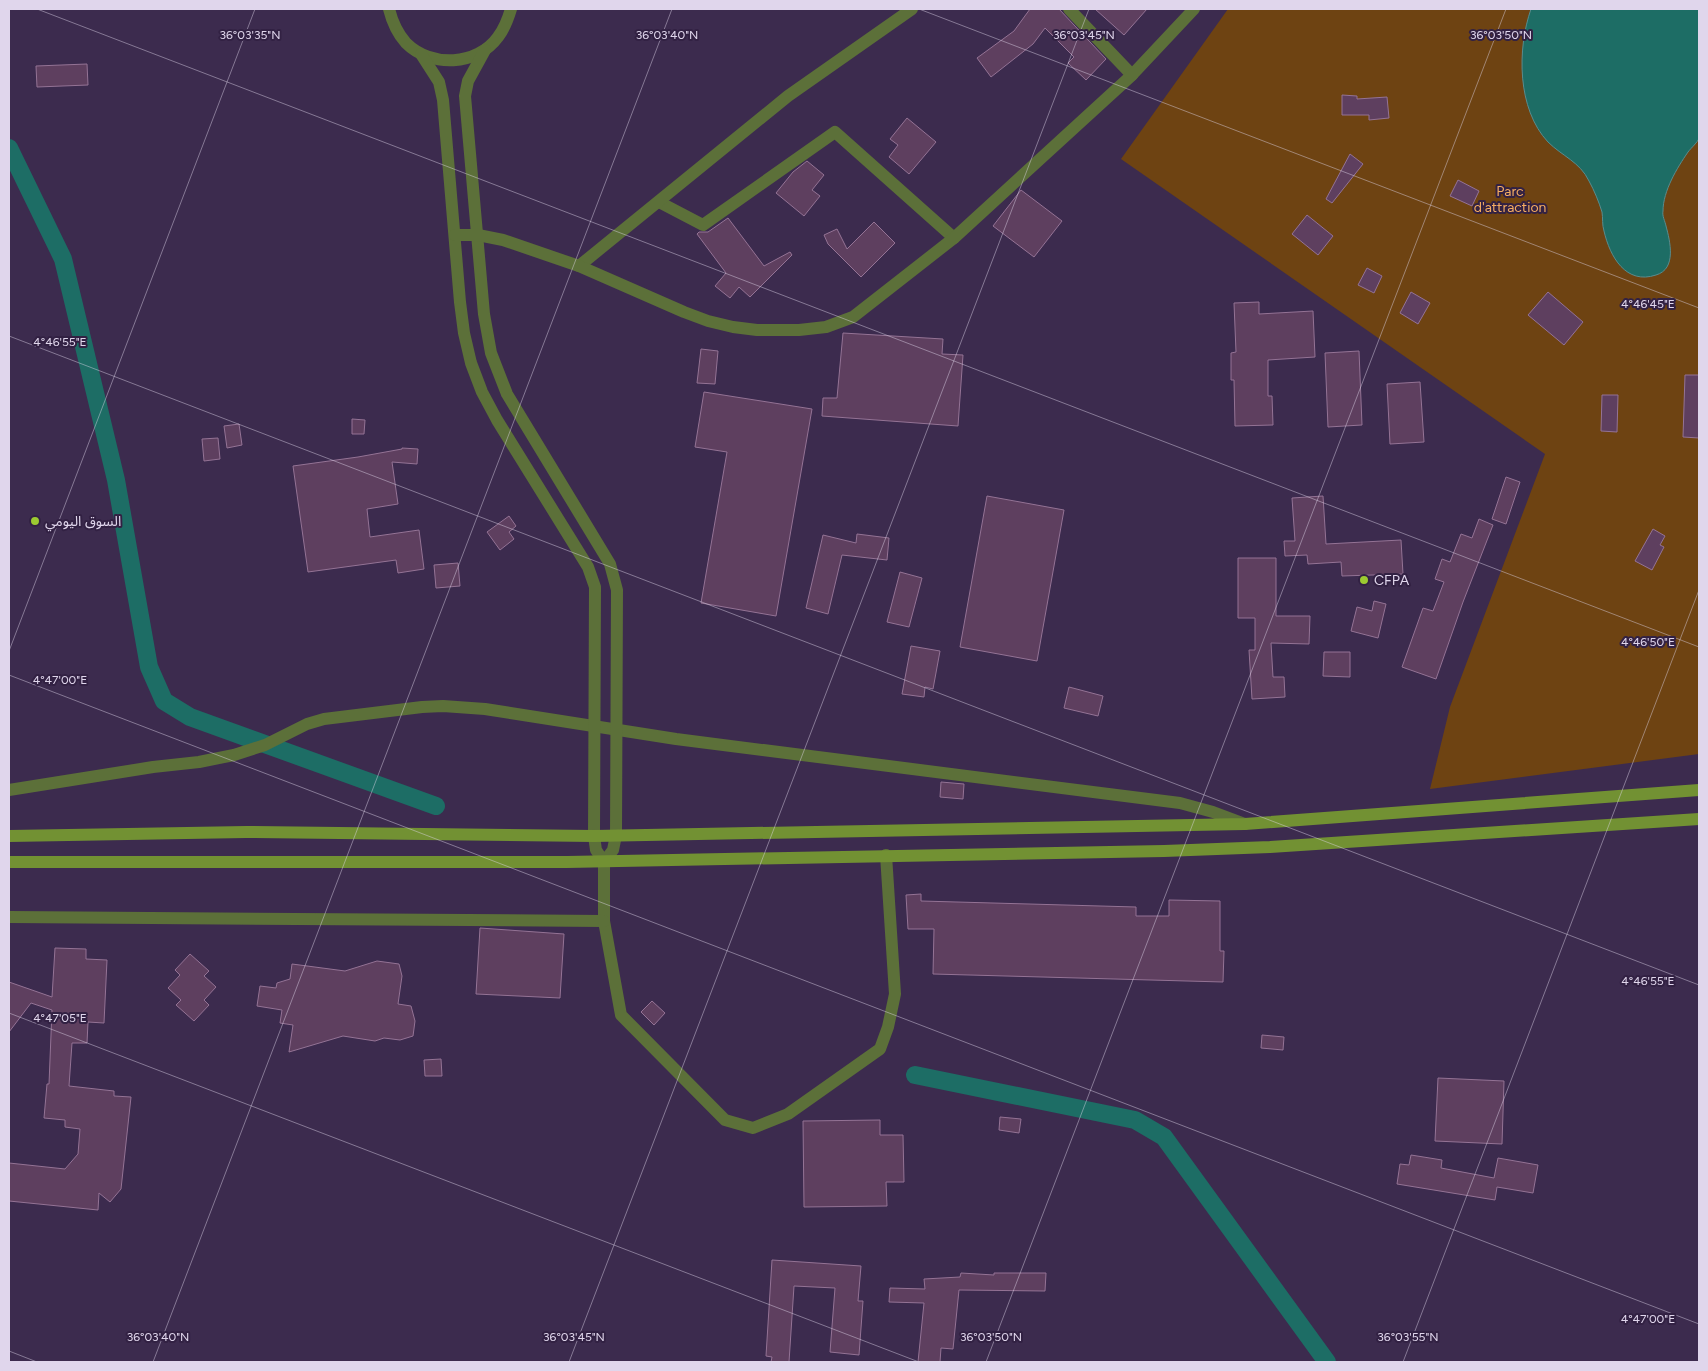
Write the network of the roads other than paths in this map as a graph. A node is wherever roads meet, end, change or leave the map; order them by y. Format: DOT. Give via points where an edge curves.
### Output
graph roads {
  1 [pos="389,9"];
  2 [pos="510,9"];
  3 [pos="912,9"];
  4 [pos="1069,9"];
  5 [pos="1194,9"];
  6 [pos="485,50"];
  7 [pos="421,54"];
  8 [pos="1132,75"];
  9 [pos="659,202"];
  10 [pos="455,235"];
  11 [pos="478,235"];
  12 [pos="954,238"];
  13 [pos="580,266"];
  14 [pos="595,727"];
  15 [pos="617,730"];
  16 [pos="9,790"];
  17 [pos="1699,790"];
  18 [pos="1699,819"];
  19 [pos="1245,824"];
  20 [pos="616,835"];
  21 [pos="9,836"];
  22 [pos="594,836"];
  23 [pos="886,856"];
  24 [pos="9,862"];
  25 [pos="604,862"];
  26 [pos="9,917"];
  27 [pos="604,921"];
  1 -- 7 [label="street" via="395,27 406,43"];
  2 -- 6 [label="street" via="498,38"];
  3 -- 9 [label="street" via="788,96"];
  4 -- 8 [label="street"];
  5 -- 8 [label="street"];
  6 -- 7 [label="street" via="465,59 442,61"];
  6 -- 11 [label="street" via="468,81 466,96"];
  7 -- 10 [label="street" via="436,77 442,94"];
  8 -- 12 [label="street"];
  9 -- 12 [label="street" via="703,225 835,132"];
  9 -- 13 [label="street"];
  10 -- 11 [label="street"];
  10 -- 14 [label="street" via="464,333 482,392 592,577 596,597"];
  11 -- 13 [label="street"];
  11 -- 15 [label="street" via="487,334 498,374 518,413 604,553 614,576 617,596"];
  12 -- 13 [label="street" via="853,317 826,327 799,330 757,330 708,321"];
  14 -- 15 [label="street"];
  14 -- 16 [label="street" via="486,709 422,707 340,716 307,724 234,755"];
  14 -- 22 [label="street"];
  15 -- 19 [label="street" via="1180,803"];
  15 -- 20 [label="street"];
  17 -- 19 [label="main road"];
  18 -- 23 [label="main road" via="1226,849"];
  19 -- 20 [label="main road"];
  20 -- 22 [label="main road"];
  20 -- 25 [label="street"];
  21 -- 22 [label="main road" via="246,832"];
  22 -- 25 [label="street" via="596,850"];
  23 -- 25 [label="main road"];
  23 -- 27 [label="street" via="895,994 880,1049 788,1114 753,1128 725,1120 621,1015"];
  24 -- 25 [label="main road"];
  25 -- 27 [label="street"];
  26 -- 27 [label="street"];
}
